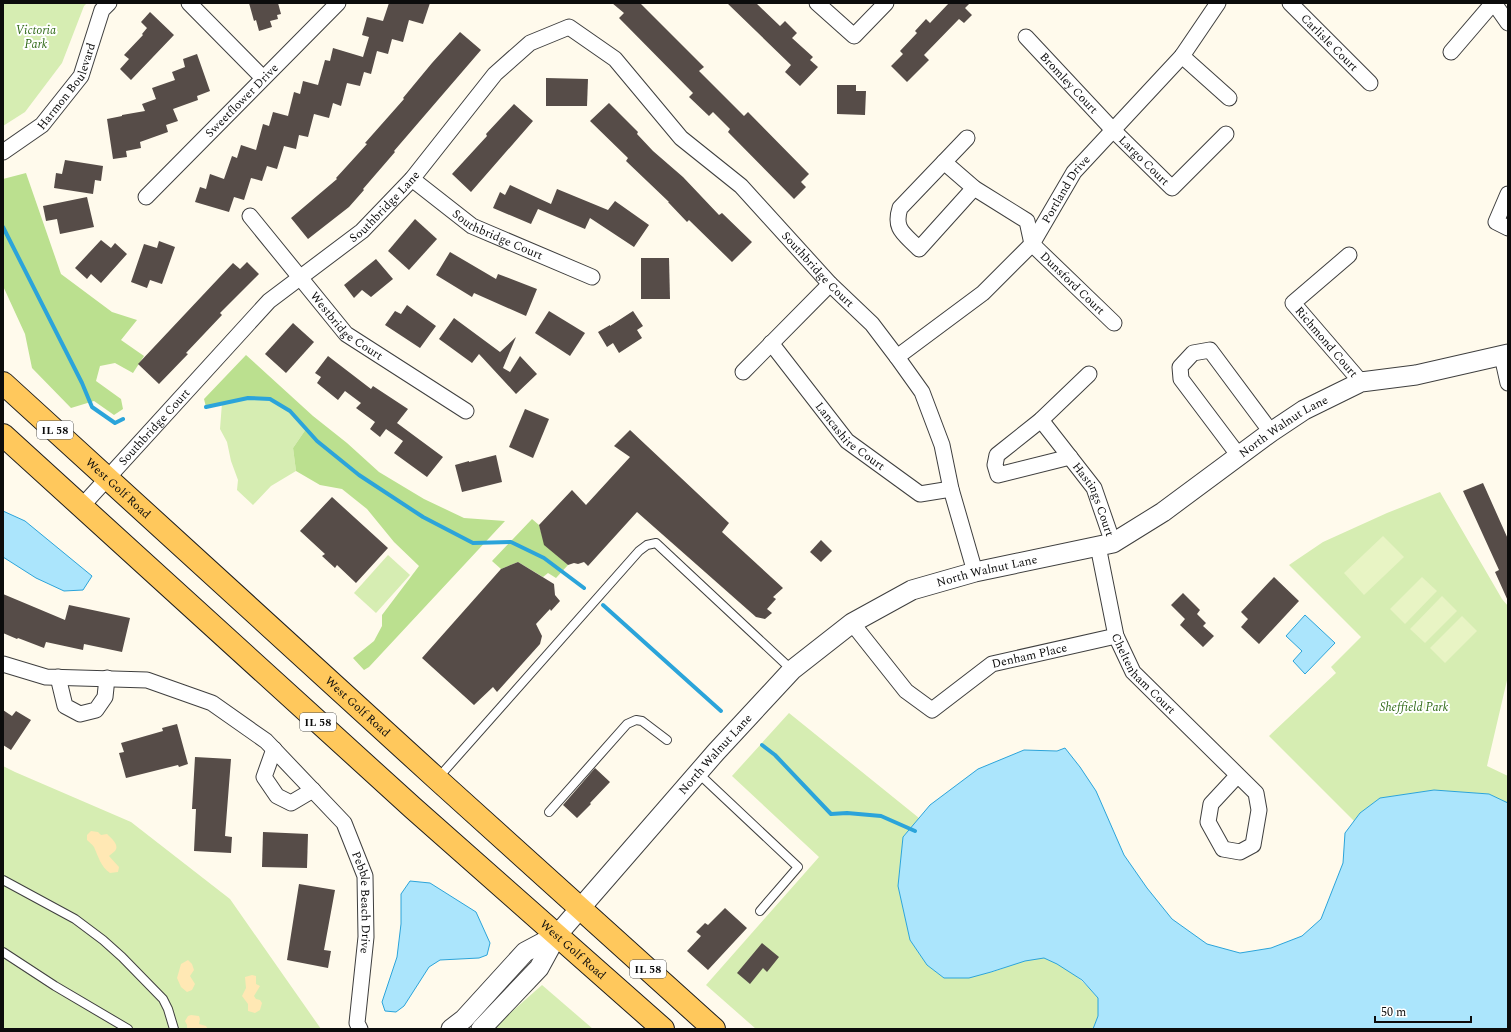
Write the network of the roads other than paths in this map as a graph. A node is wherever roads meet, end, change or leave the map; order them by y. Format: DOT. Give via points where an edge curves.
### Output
graph roads {
  1 [pos="109,3"];
  2 [pos="189,3"];
  3 [pos="338,3"];
  4 [pos="817,3"];
  5 [pos="886,3"];
  6 [pos="1290,3"];
  7 [pos="1494,3"];
  8 [pos="1216,4"];
  9 [pos="1508,23"];
  10 [pos="569,27"];
  11 [pos="1026,37"];
  12 [pos="1451,52"];
  13 [pos="1182,56"];
  14 [pos="263,78"];
  15 [pos="1370,83"];
  16 [pos="1229,98"];
  17 [pos="1113,130"];
  18 [pos="1226,134"];
  19 [pos="967,138"];
  20 [pos="3,152"];
  21 [pos="944,162"];
  22 [pos="412,179"];
  23 [pos="974,188"];
  24 [pos="1508,194"];
  25 [pos="146,197"];
  26 [pos="250,216"];
  27 [pos="1508,228"];
  28 [pos="1032,244"];
  29 [pos="1349,255"];
  30 [pos="592,277"];
  31 [pos="300,278"];
  32 [pos="830,284"];
  33 [pos="1114,323"];
  34 [pos="771,343"];
  35 [pos="1505,355"];
  36 [pos="897,357"];
  37 [pos="743,372"];
  38 [pos="1088,374"];
  39 [pos="1361,382"];
  40 [pos="3,383"];
  41 [pos="193,383"];
  42 [pos="1508,383"];
  43 [pos="466,411"];
  44 [pos="1041,420"];
  45 [pos="1271,432"];
  46 [pos="3,435"];
  47 [pos="1070,456"];
  48 [pos="1239,456"];
  49 [pos="108,477"];
  50 [pos="951,489"];
  51 [pos="82,506"];
  52 [pos="1106,545"];
  53 [pos="975,572"];
  54 [pos="852,623"];
  55 [pos="1116,636"];
  56 [pos="3,664"];
  57 [pos="792,670"];
  58 [pos="58,677"];
  59 [pos="107,678"];
  60 [pos="667,740"];
  61 [pos="274,749"];
  62 [pos="698,773"];
  63 [pos="1237,776"];
  64 [pos="437,779"];
  65 [pos="313,790"];
  66 [pos="549,812"];
  67 [pos="3,880"];
  68 [pos="581,909"];
  69 [pos="760,911"];
  70 [pos="557,935"];
  71 [pos="3,952"];
  72 [pos="128,1029"];
  73 [pos="174,1029"];
  74 [pos="360,1029"];
  75 [pos="451,1029"];
  76 [pos="481,1029"];
  77 [pos="663,1029"];
  78 [pos="714,1029"];
  1 -- 20 [label="street, Harmon Boulevard" via="102,10 80,76 42,125"];
  2 -- 14 [label="street"];
  3 -- 14 [label="street, Sweetflower Drive"];
  4 -- 5 [label="street" via="854,36"];
  6 -- 15 [label="street, Carlisle Court"];
  7 -- 9 [label="street"];
  7 -- 12 [label="street"];
  8 -- 13 [label="street, Portland Drive"];
  10 -- 22 [label="street, Southbridge Lane" via="530,43 495,74"];
  10 -- 32 [label="street, Southbridge Court" via="615,59 681,138 741,186"];
  11 -- 17 [label="street, Bromley Court"];
  13 -- 16 [label="street"];
  13 -- 17 [label="street, Portland Drive"];
  14 -- 25 [label="street, Sweetflower Drive"];
  17 -- 18 [label="street, Largo Court" via="1172,188"];
  17 -- 28 [label="street, Portland Drive" via="1074,172"];
  19 -- 21 [label="street"];
  21 -- 23 [label="street"];
  21 -- 23 [label="street" via="900,208 897,222 899,227 919,249"];
  22 -- 30 [label="street, Southbridge Court" via="472,226"];
  22 -- 31 [label="street, Southbridge Lane" via="362,231"];
  23 -- 28 [label="street" via="1027,221"];
  24 -- 27 [label="street" via="1496,222"];
  26 -- 31 [label="street, Westbridge Court"];
  28 -- 33 [label="street, Dunsford Court"];
  28 -- 36 [label="street, Portland Drive" via="983,293"];
  29 -- 39 [label="street, Richmond Court" via="1293,303"];
  31 -- 41 [label="street, Southbridge Lane" via="269,301"];
  31 -- 43 [label="street, Westbridge Court" via="346,334"];
  32 -- 34 [label="street"];
  32 -- 36 [label="street, Southbridge Court" via="872,324"];
  34 -- 37 [label="street"];
  34 -- 50 [label="street, Lancashire Court" via="847,441 920,494"];
  35 -- 39 [label="street, North Walnut Lane" via="1416,375"];
  35 -- 42 [label="street"];
  36 -- 50 [label="street, Southbridge Court" via="922,392 942,444"];
  38 -- 44 [label="street, Hastings Court"];
  39 -- 45 [label="street, North Walnut Lane" via="1304,410"];
  40 -- 49 [label="main road, West Golf Road / IL 58"];
  41 -- 49 [label="street, Southbridge Court"];
  44 -- 47 [label="street, Hastings Court"];
  44 -- 47 [label="street, Hastings Court" via="997,455 995,465 998,475"];
  45 -- 48 [label="street, North Walnut Lane"];
  45 -- 48 [label="street" via="1210,350 1193,353 1180,367 1181,379"];
  46 -- 51 [label="main road, West Golf Road / IL 58"];
  47 -- 52 [label="street, Hastings Court" via="1094,488"];
  48 -- 52 [label="street, North Walnut Lane" via="1163,512"];
  49 -- 51 [label="street, Southbridge Court"];
  49 -- 64 [label="main road, West Golf Road / IL 58"];
  50 -- 53 [label="street, Southbridge Court"];
  51 -- 70 [label="main road, West Golf Road / IL 58" via="413,808"];
  52 -- 53 [label="street, North Walnut Lane"];
  52 -- 55 [label="street, Cheltenham Court"];
  53 -- 54 [label="street, North Walnut Lane" via="912,590"];
  54 -- 55 [label="street, Denham Place" via="906,692 932,710 992,664"];
  54 -- 57 [label="street, North Walnut Lane"];
  55 -- 63 [label="street, Cheltenham Court" via="1133,672"];
  56 -- 58 [label="street, Pebble Beach Drive"];
  57 -- 62 [label="street, North Walnut Lane"];
  57 -- 64 [label="lane" via="656,543 647,545"];
  58 -- 59 [label="street, Pebble Beach Drive"];
  58 -- 59 [label="street" via="65,706 80,714 96,710 105,697"];
  59 -- 61 [label="street, Pebble Beach Drive" via="147,680 212,703"];
  60 -- 66 [label="lane" via="642,721 636,720 627,724"];
  61 -- 65 [label="street, Pebble Beach Drive"];
  61 -- 65 [label="street" via="264,777 277,796 291,803"];
  62 -- 68 [label="street, North Walnut Lane"];
  62 -- 69 [label="lane" via="798,867"];
  63 -- 63 [label="street, Cheltenham Court" via="1256,793 1259,810 1253,845 1240,852 1223,849 1208,822 1211,804"];
  64 -- 68 [label="main road, West Golf Road / IL 58"];
  65 -- 74 [label="street, Pebble Beach Drive" via="344,823 364,876 366,937 357,1023"];
  67 -- 73 [label="lane" via="75,920 122,957 163,999"];
  68 -- 70 [label="street, North Walnut Lane"];
  68 -- 78 [label="main road, West Golf Road / IL 58"];
  70 -- 75 [label="street" via="525,952 464,1020"];
  70 -- 76 [label="street" via="540,968"];
  70 -- 77 [label="main road, West Golf Road / IL 58"];
  71 -- 72 [label="lane"];
}
